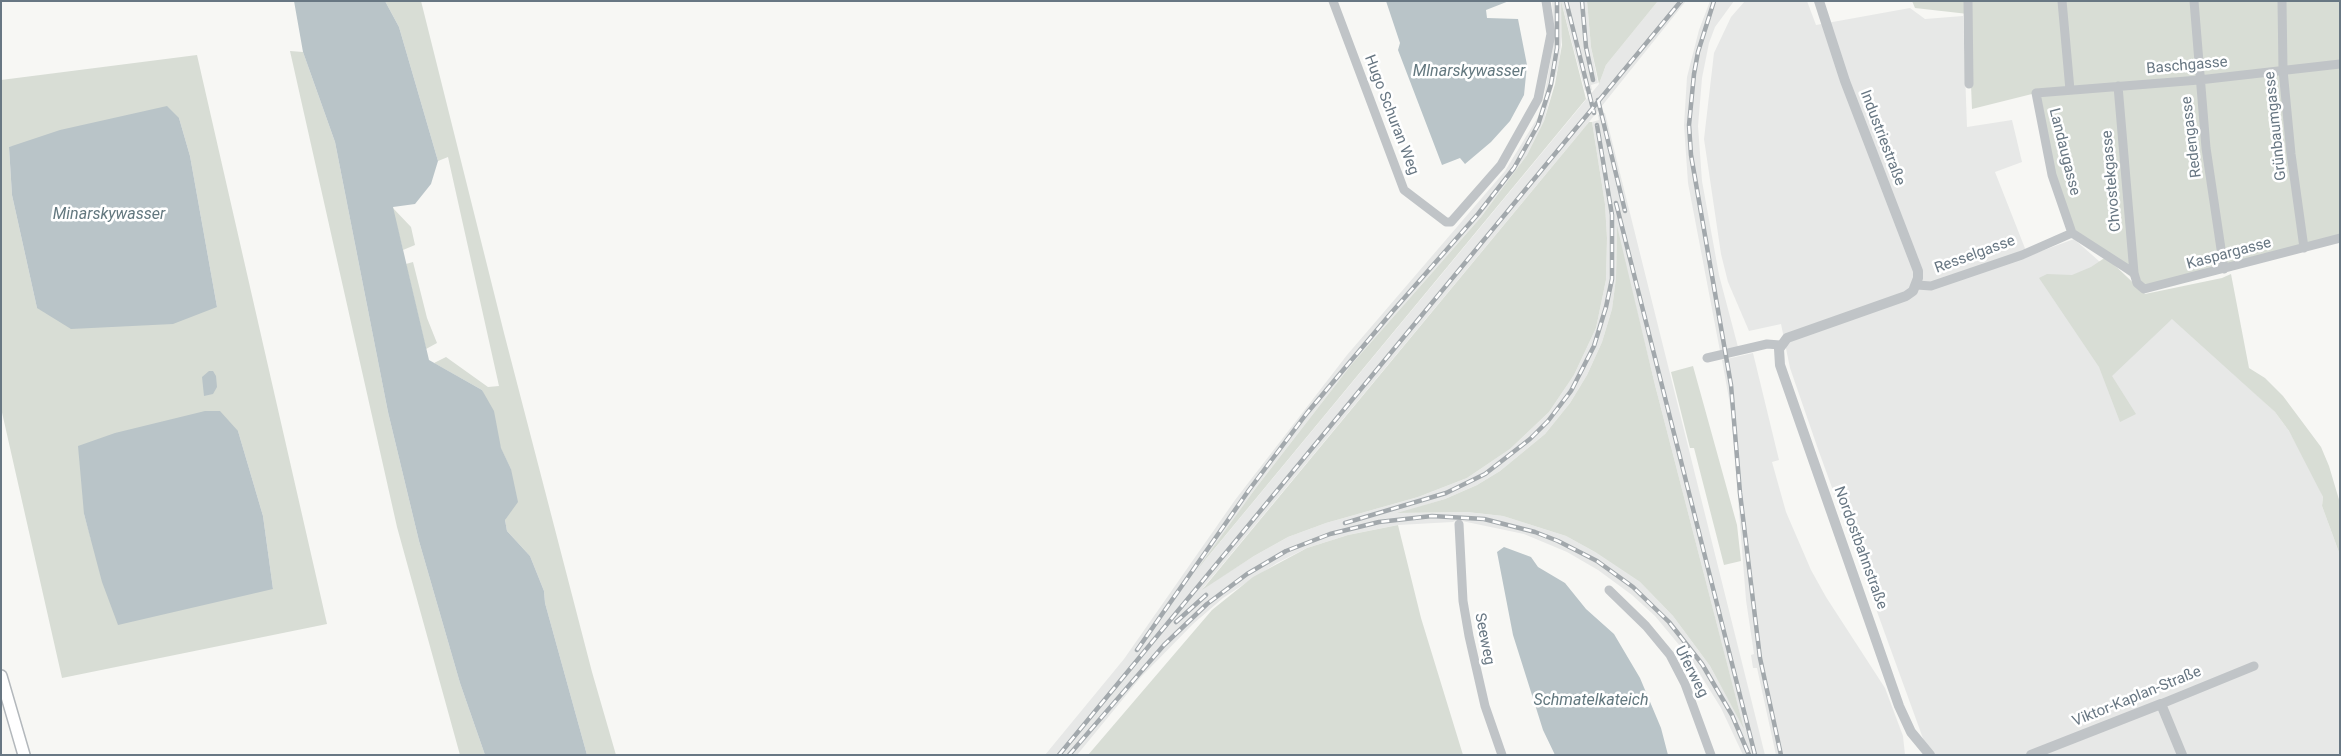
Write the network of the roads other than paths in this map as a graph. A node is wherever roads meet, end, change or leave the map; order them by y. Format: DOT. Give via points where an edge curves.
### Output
graph roads {
  1 [pos="1333,1"];
  2 [pos="1546,1"];
  3 [pos="1819,1"];
  4 [pos="1968,1"];
  5 [pos="2062,1"];
  6 [pos="2194,1"];
  7 [pos="2282,1"];
  8 [pos="2340,64"];
  9 [pos="2283,70"];
  10 [pos="2199,80"];
  11 [pos="1969,84"];
  12 [pos="2118,86"];
  13 [pos="2070,90"];
  14 [pos="2036,93"];
  15 [pos="2072,233"];
  16 [pos="2340,238"];
  17 [pos="2304,248"];
  18 [pos="2224,269"];
  19 [pos="2134,273"];
  20 [pos="1917,285"];
  21 [pos="1780,345"];
  22 [pos="1707,358"];
  23 [pos="1459,524"];
  24 [pos="1609,590"];
  25 [pos="2254,666"];
  26 [pos="1,676"];
  27 [pos="2161,704"];
  28 [pos="24,755"];
  29 [pos="1502,755"];
  30 [pos="1712,755"];
  31 [pos="1930,755"];
  32 [pos="2032,755"];
  33 [pos="2182,755"];
  1 -- 2 [label="street, Hugo Schuran Weg" via="1404,190 1446,222 1452,222 1501,165 1538,99 1551,34"];
  3 -- 20 [label="street, Industriestraße" via="1866,140 1918,271"];
  4 -- 11 [label="street"];
  5 -- 13 [label="street"];
  6 -- 10 [label="street, Redengasse"];
  7 -- 9 [label="street, Grünbaumgasse"];
  8 -- 9 [label="street, Baschgasse"];
  9 -- 10 [label="street, Baschgasse"];
  9 -- 17 [label="street, Grünbaumgasse"];
  10 -- 12 [label="street, Baschgasse"];
  10 -- 18 [label="street, Redengasse"];
  12 -- 13 [label="street, Baschgasse"];
  12 -- 19 [label="street, Chvostekgasse"];
  13 -- 14 [label="street, Baschgasse"];
  14 -- 15 [label="street, Landaugasse" via="2052,175"];
  15 -- 19 [label="street"];
  15 -- 20 [label="street, Resselgasse" via="2022,255 1931,286"];
  16 -- 17 [label="street, Kaspargasse"];
  17 -- 18 [label="street, Kaspargasse"];
  18 -- 19 [label="street, Kaspargasse" via="2147,290 2137,283"];
  20 -- 21 [label="street, Resselgasse" via="1906,296 1795,334"];
  21 -- 22 [label="street" via="1767,344"];
  21 -- 31 [label="street, Nordostbahnstraße" via="1780,365 1900,706 1911,732"];
  23 -- 29 [label="street, Seeweg" via="1462,593 1469,636 1481,692"];
  24 -- 30 [label="street, Uferweg" via="1670,655 1686,684"];
  25 -- 27 [label="street, Viktor-Kaplan-Straße"];
  26 -- 28 [label="main road"];
  27 -- 32 [label="street, Viktor-Kaplan-Straße"];
  27 -- 33 [label="street"];
}
